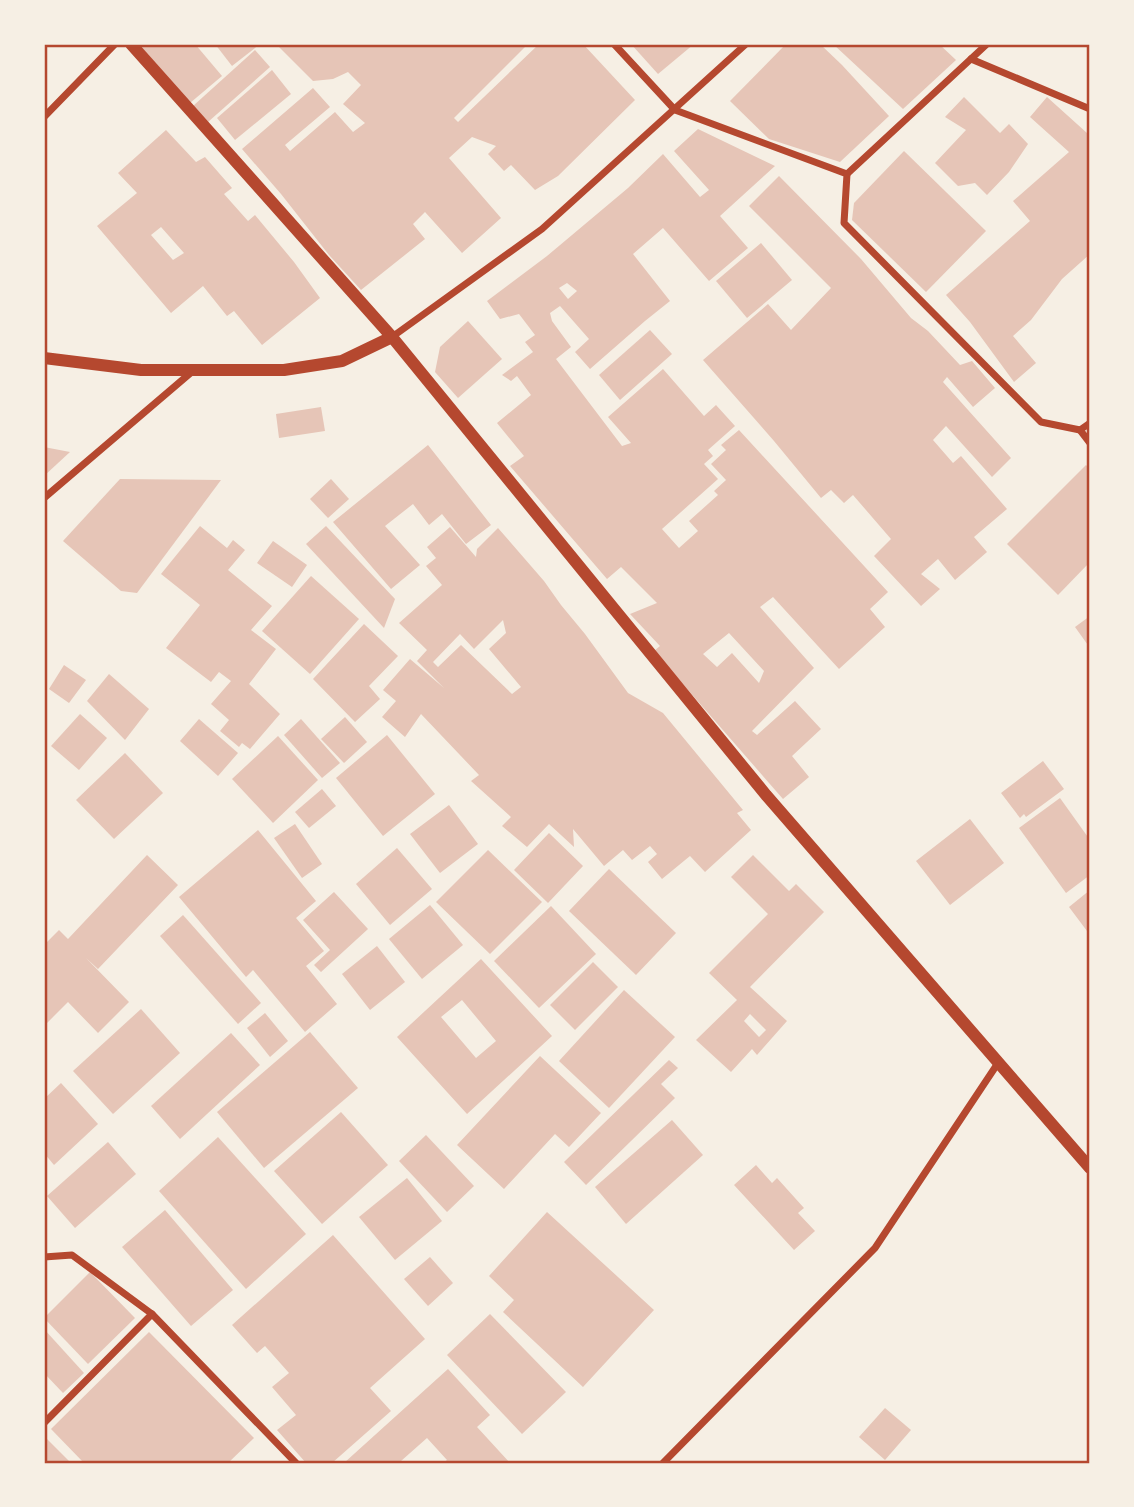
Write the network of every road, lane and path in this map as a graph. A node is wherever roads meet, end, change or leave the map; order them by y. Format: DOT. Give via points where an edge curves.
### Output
graph roads {
  1 [pos="115,44"];
  2 [pos="131,44"];
  3 [pos="614,44"];
  4 [pos="746,44"];
  5 [pos="987,44"];
  6 [pos="971,59"];
  7 [pos="1090,109"];
  8 [pos="675,110"];
  9 [pos="44,117"];
  10 [pos="847,174"];
  11 [pos="392,337"];
  12 [pos="44,358"];
  13 [pos="195,369"];
  14 [pos="1090,424"];
  15 [pos="1080,430"];
  16 [pos="1090,443"];
  17 [pos="44,498"];
  18 [pos="999,1063"];
  19 [pos="1090,1168"];
  20 [pos="44,1257"];
  21 [pos="152,1314"];
  22 [pos="44,1423"];
  23 [pos="296,1463"];
  24 [pos="663,1463"];
  1 -- 9 [label="street"];
  2 -- 11 [label="street"];
  3 -- 8 [label="street"];
  4 -- 8 [label="street"];
  5 -- 6 [label="street"];
  6 -- 7 [label="street"];
  6 -- 10 [label="street"];
  8 -- 10 [label="street"];
  8 -- 11 [label="street" via="542,229"];
  10 -- 15 [label="street" via="844,223 1041,422"];
  11 -- 13 [label="street" via="331,363 284,370"];
  11 -- 18 [label="street" via="766,796"];
  12 -- 13 [label="street" via="141,370"];
  13 -- 17 [label="street"];
  14 -- 15 [label="street"];
  15 -- 16 [label="street"];
  18 -- 19 [label="street"];
  18 -- 24 [label="street" via="875,1248"];
  20 -- 21 [label="street" via="72,1255"];
  21 -- 22 [label="street"];
  21 -- 23 [label="street"];
}
